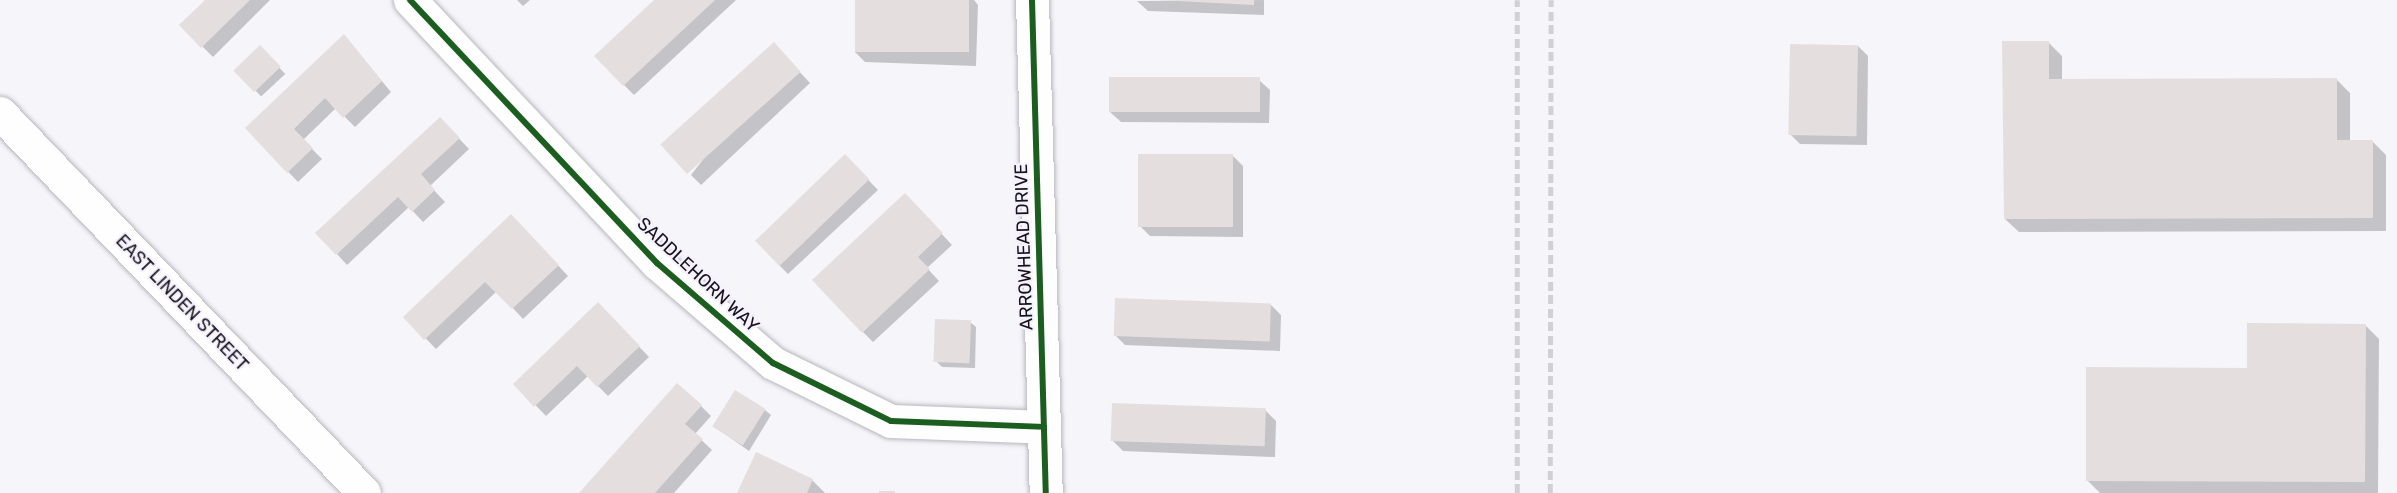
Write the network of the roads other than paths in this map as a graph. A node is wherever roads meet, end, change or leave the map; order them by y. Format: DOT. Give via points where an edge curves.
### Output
graph roads {
  1 [pos="410,0"];
  2 [pos="1032,0"];
  3 [pos="0,113"];
  4 [pos="1044,427"];
  5 [pos="364,493"];
  6 [pos="1046,493"];
  1 -- 4 [label="street, SADDLEHORN WAY" via="657,263 773,363 891,421"];
  2 -- 4 [label="street, ARROWHEAD DRIVE"];
  3 -- 5 [label="street, EAST LINDEN STREET"];
  4 -- 6 [label="street, ARROWHEAD DRIVE"];
}
